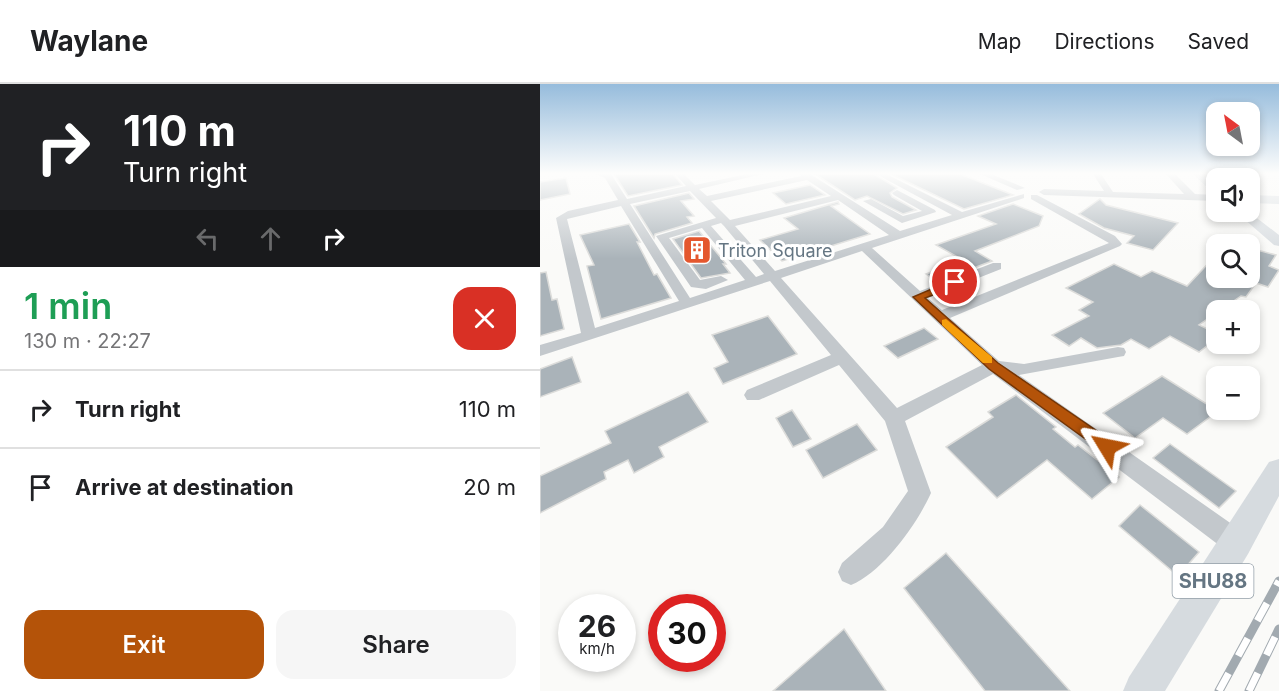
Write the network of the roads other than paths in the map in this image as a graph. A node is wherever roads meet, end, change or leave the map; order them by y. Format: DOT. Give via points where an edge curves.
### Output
graph roads {
  1 [pos="621,202"];
  2 [pos="622,202"];
  3 [pos="706,202"];
  4 [pos="816,202"];
  5 [pos="848,202"];
  6 [pos="863,202"];
  7 [pos="870,202"];
  8 [pos="914,202"];
  9 [pos="937,202"];
  10 [pos="998,202"];
  11 [pos="1050,202"];
  12 [pos="852,205"];
  13 [pos="963,216"];
  14 [pos="726,222"];
  15 [pos="1254,222"];
  16 [pos="704,224"];
  17 [pos="899,236"];
  18 [pos="1279,242"];
  19 [pos="865,248"];
  20 [pos="676,257"];
  21 [pos="660,261"];
  22 [pos="997,266"];
  23 [pos="770,275"];
  24 [pos="749,277"];
  25 [pos="918,297"];
  26 [pos="686,303"];
  27 [pos="939,317"];
  28 [pos="589,335"];
  29 [pos="540,351"];
  30 [pos="1118,352"];
  31 [pos="841,357"];
  32 [pos="994,366"];
  33 [pos="753,395"];
  34 [pos="894,418"];
  35 [pos="1279,470"];
  36 [pos="1237,543"];
  37 [pos="851,572"];
  38 [pos="1143,691"];
  1 -- 28 [label="street" via="572,213 561,220"];
  2 -- 21 [label="street"];
  3 -- 14 [label="street"];
  4 -- 14 [label="street"];
  5 -- 12 [label="street"];
  6 -- 12 [label="street"];
  7 -- 8 [label="street" via="902,220 932,212"];
  9 -- 13 [label="street"];
  10 -- 13 [label="street"];
  11 -- 27 [label="street" via="1116,244"];
  12 -- 17 [label="street"];
  13 -- 17 [label="street"];
  14 -- 16 [label="street"];
  14 -- 23 [label="street"];
  15 -- 18 [label="main road"];
  16 -- 20 [label="street" via="662,236"];
  16 -- 24 [label="street"];
  17 -- 19 [label="street"];
  19 -- 23 [label="street"];
  19 -- 25 [label="street"];
  20 -- 21 [label="street"];
  20 -- 24 [label="street" via="699,285"];
  21 -- 26 [label="street"];
  22 -- 25 [label="street"];
  23 -- 24 [label="street"];
  23 -- 31 [label="street"];
  24 -- 26 [label="street"];
  25 -- 27 [label="street"];
  26 -- 28 [label="street"];
  27 -- 32 [label="street"];
  28 -- 29 [label="street"];
  30 -- 32 [label="street" via="1024,370"];
  31 -- 33 [label="street"];
  31 -- 34 [label="street"];
  32 -- 34 [label="street"];
  32 -- 36 [label="street"];
  34 -- 37 [label="street" via="920,493 892,535"];
  35 -- 36 [label="main road, SHU88"];
  36 -- 38 [label="main road, SHU88"];
}
